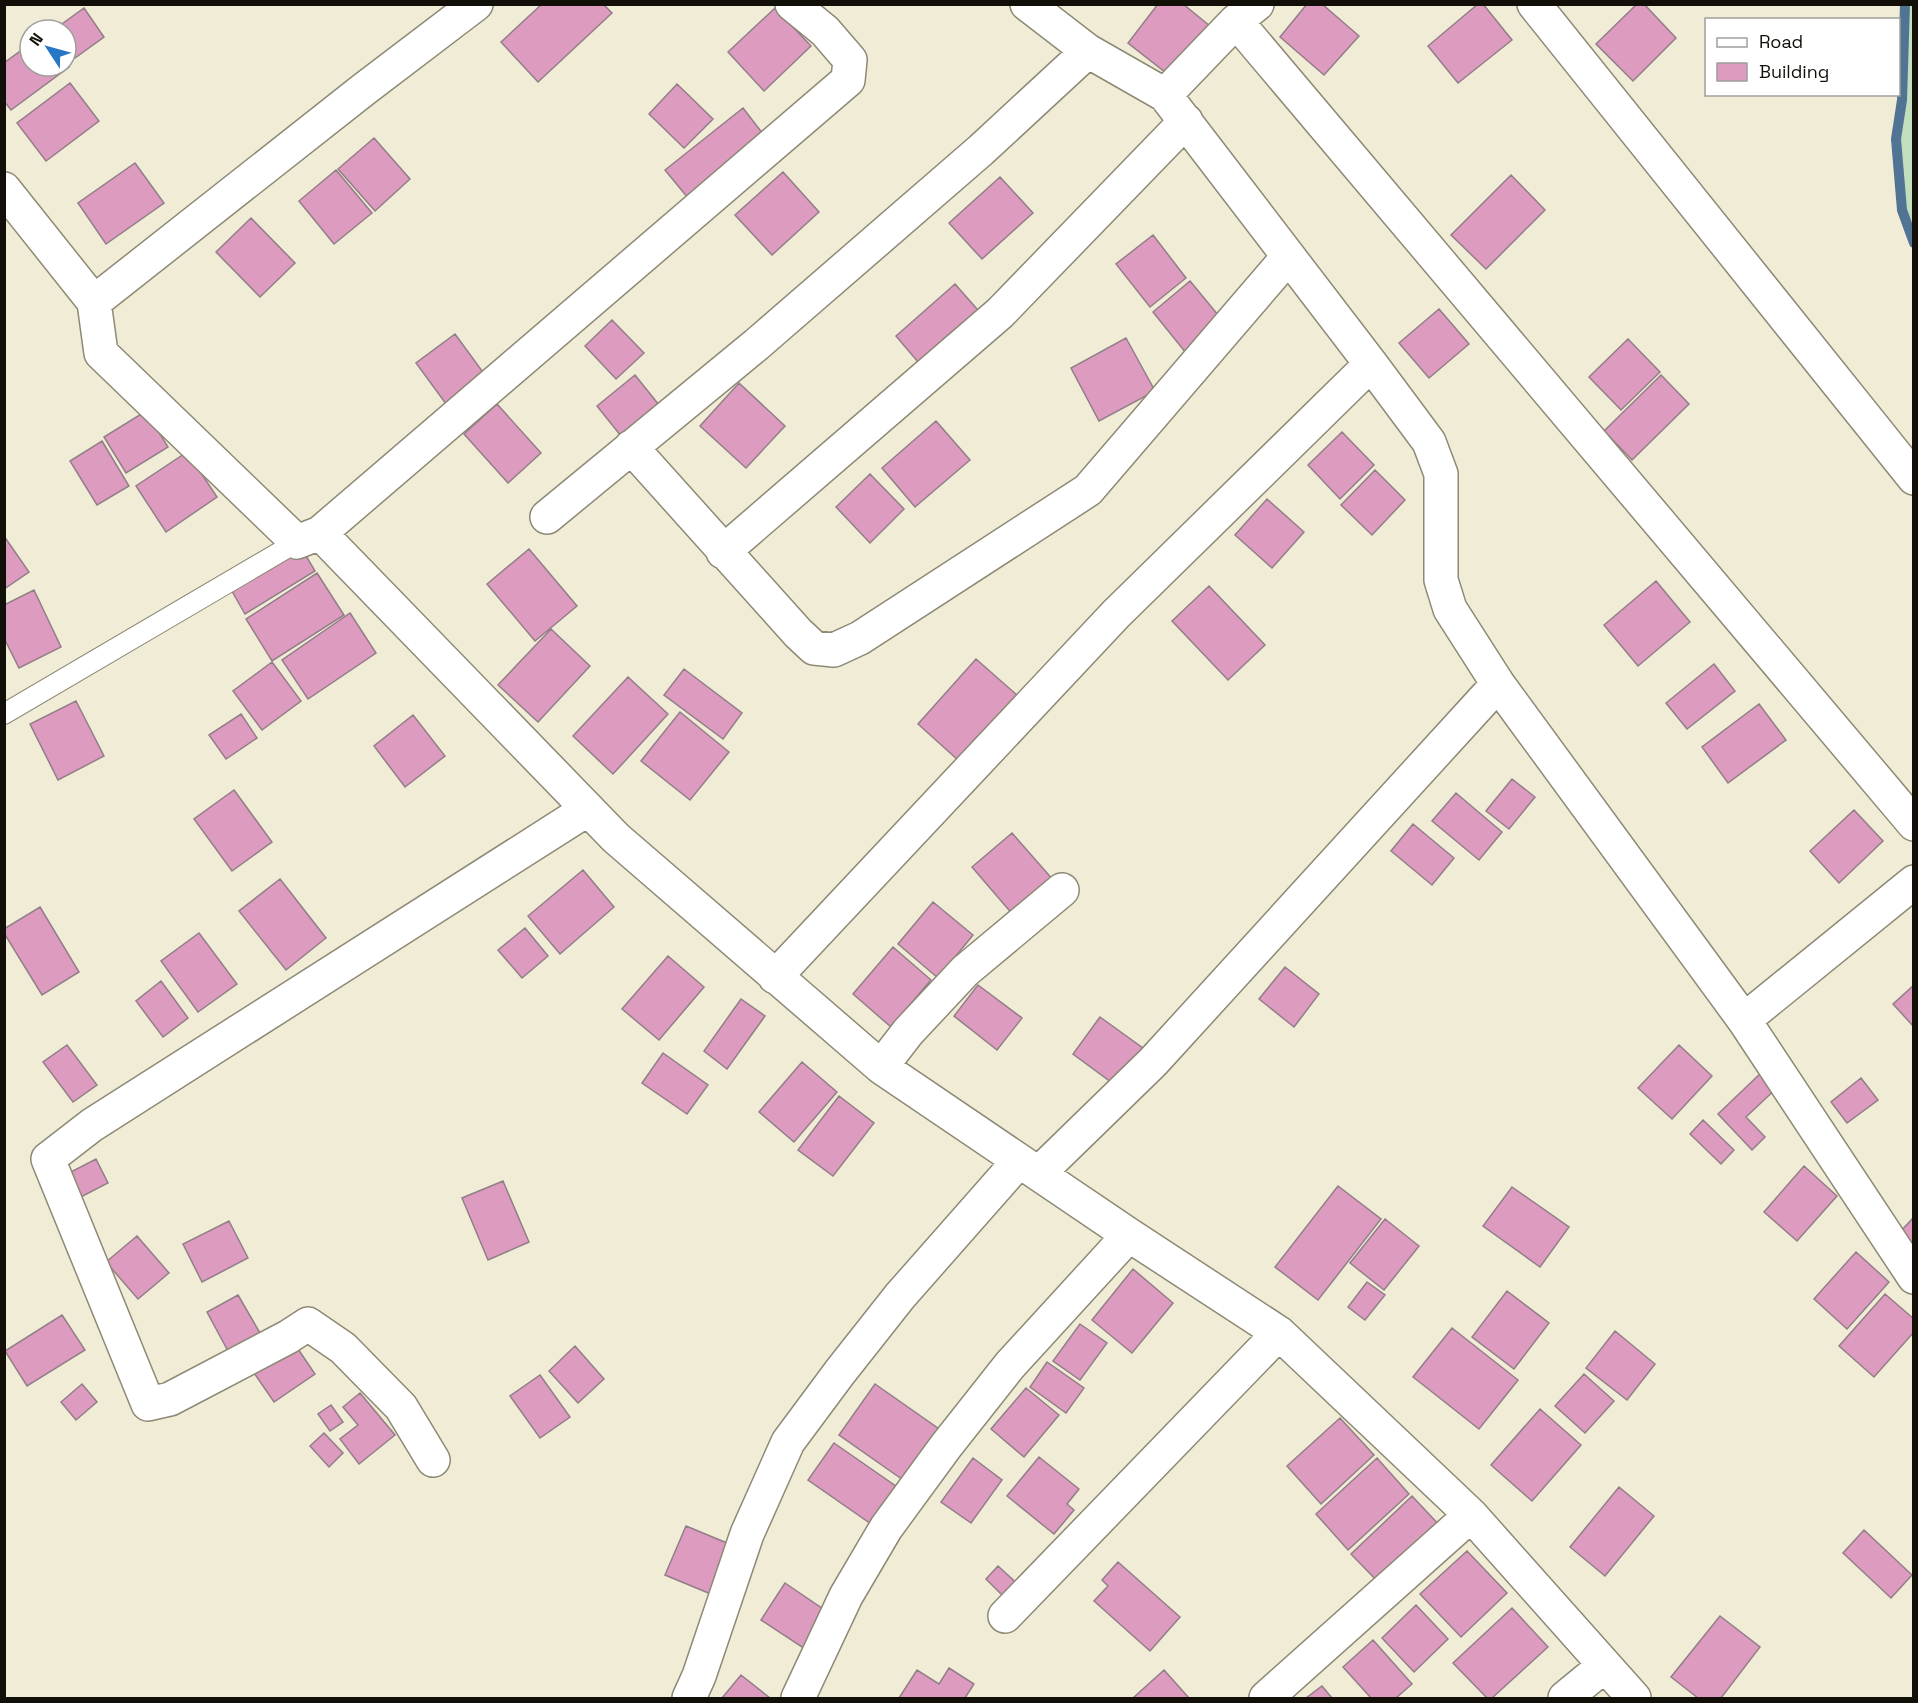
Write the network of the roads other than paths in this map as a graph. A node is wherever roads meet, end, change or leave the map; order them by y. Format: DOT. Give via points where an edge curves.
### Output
graph roads {
  1 [pos="476,4"];
  2 [pos="792,4"];
  3 [pos="1027,4"];
  4 [pos="1534,4"];
  5 [pos="1246,13"];
  6 [pos="1088,51"];
  7 [pos="1165,95"];
  8 [pos="1186,121"];
  9 [pos="4,189"];
  10 [pos="1288,256"];
  11 [pos="94,302"];
  12 [pos="1371,364"];
  13 [pos="631,447"];
  14 [pos="1914,478"];
  15 [pos="546,518"];
  16 [pos="308,537"];
  17 [pos="723,552"];
  18 [pos="1498,684"];
  19 [pos="4,714"];
  20 [pos="588,809"];
  21 [pos="1914,824"];
  22 [pos="1914,882"];
  23 [pos="1062,890"];
  24 [pos="776,977"];
  25 [pos="1744,1020"];
  26 [pos="880,1067"];
  27 [pos="1029,1167"];
  28 [pos="1130,1235"];
  29 [pos="1914,1278"];
  30 [pos="1279,1334"];
  31 [pos="433,1460"];
  32 [pos="1471,1515"];
  33 [pos="1005,1616"];
  34 [pos="1604,1666"];
  35 [pos="689,1698"];
  36 [pos="798,1698"];
  37 [pos="1266,1698"];
  38 [pos="1565,1698"];
  39 [pos="1634,1698"];
  1 -- 11 [label="street"];
  2 -- 16 [label="street" via="825,31 850,60 848,80"];
  3 -- 6 [label="street"];
  4 -- 14 [label="street"];
  5 -- 7 [label="street"];
  5 -- 21 [label="street"];
  6 -- 7 [label="street"];
  6 -- 13 [label="street" via="981,150 756,345"];
  7 -- 8 [label="street"];
  8 -- 10 [label="street"];
  8 -- 17 [label="street" via="1000,313"];
  9 -- 11 [label="street"];
  10 -- 12 [label="street"];
  10 -- 17 [label="street" via="1088,490 860,638 834,650 814,648"];
  11 -- 16 [label="street" via="101,353"];
  12 -- 18 [label="street" via="1429,442 1441,474 1441,580 1450,609"];
  12 -- 24 [label="street" via="1116,614"];
  13 -- 15 [label="street"];
  13 -- 17 [label="street"];
  16 -- 19 [label="lane"];
  16 -- 20 [label="street"];
  18 -- 25 [label="street"];
  18 -- 27 [label="street" via="1153,1062"];
  20 -- 24 [label="street"];
  20 -- 31 [label="street" via="92,1125 48,1159 148,1404 170,1399 308,1324 343,1348 401,1407"];
  22 -- 25 [label="street"];
  23 -- 26 [label="street" via="965,971"];
  24 -- 26 [label="street"];
  25 -- 29 [label="street"];
  26 -- 27 [label="street"];
  27 -- 28 [label="street"];
  27 -- 35 [label="street" via="900,1296 788,1442 747,1534"];
  28 -- 30 [label="street"];
  28 -- 36 [label="street" via="1010,1365 886,1528 846,1596"];
  30 -- 32 [label="street"];
  30 -- 33 [label="street"];
  32 -- 34 [label="street"];
  32 -- 37 [label="street"];
  34 -- 38 [label="street"];
  34 -- 39 [label="street"];
}
